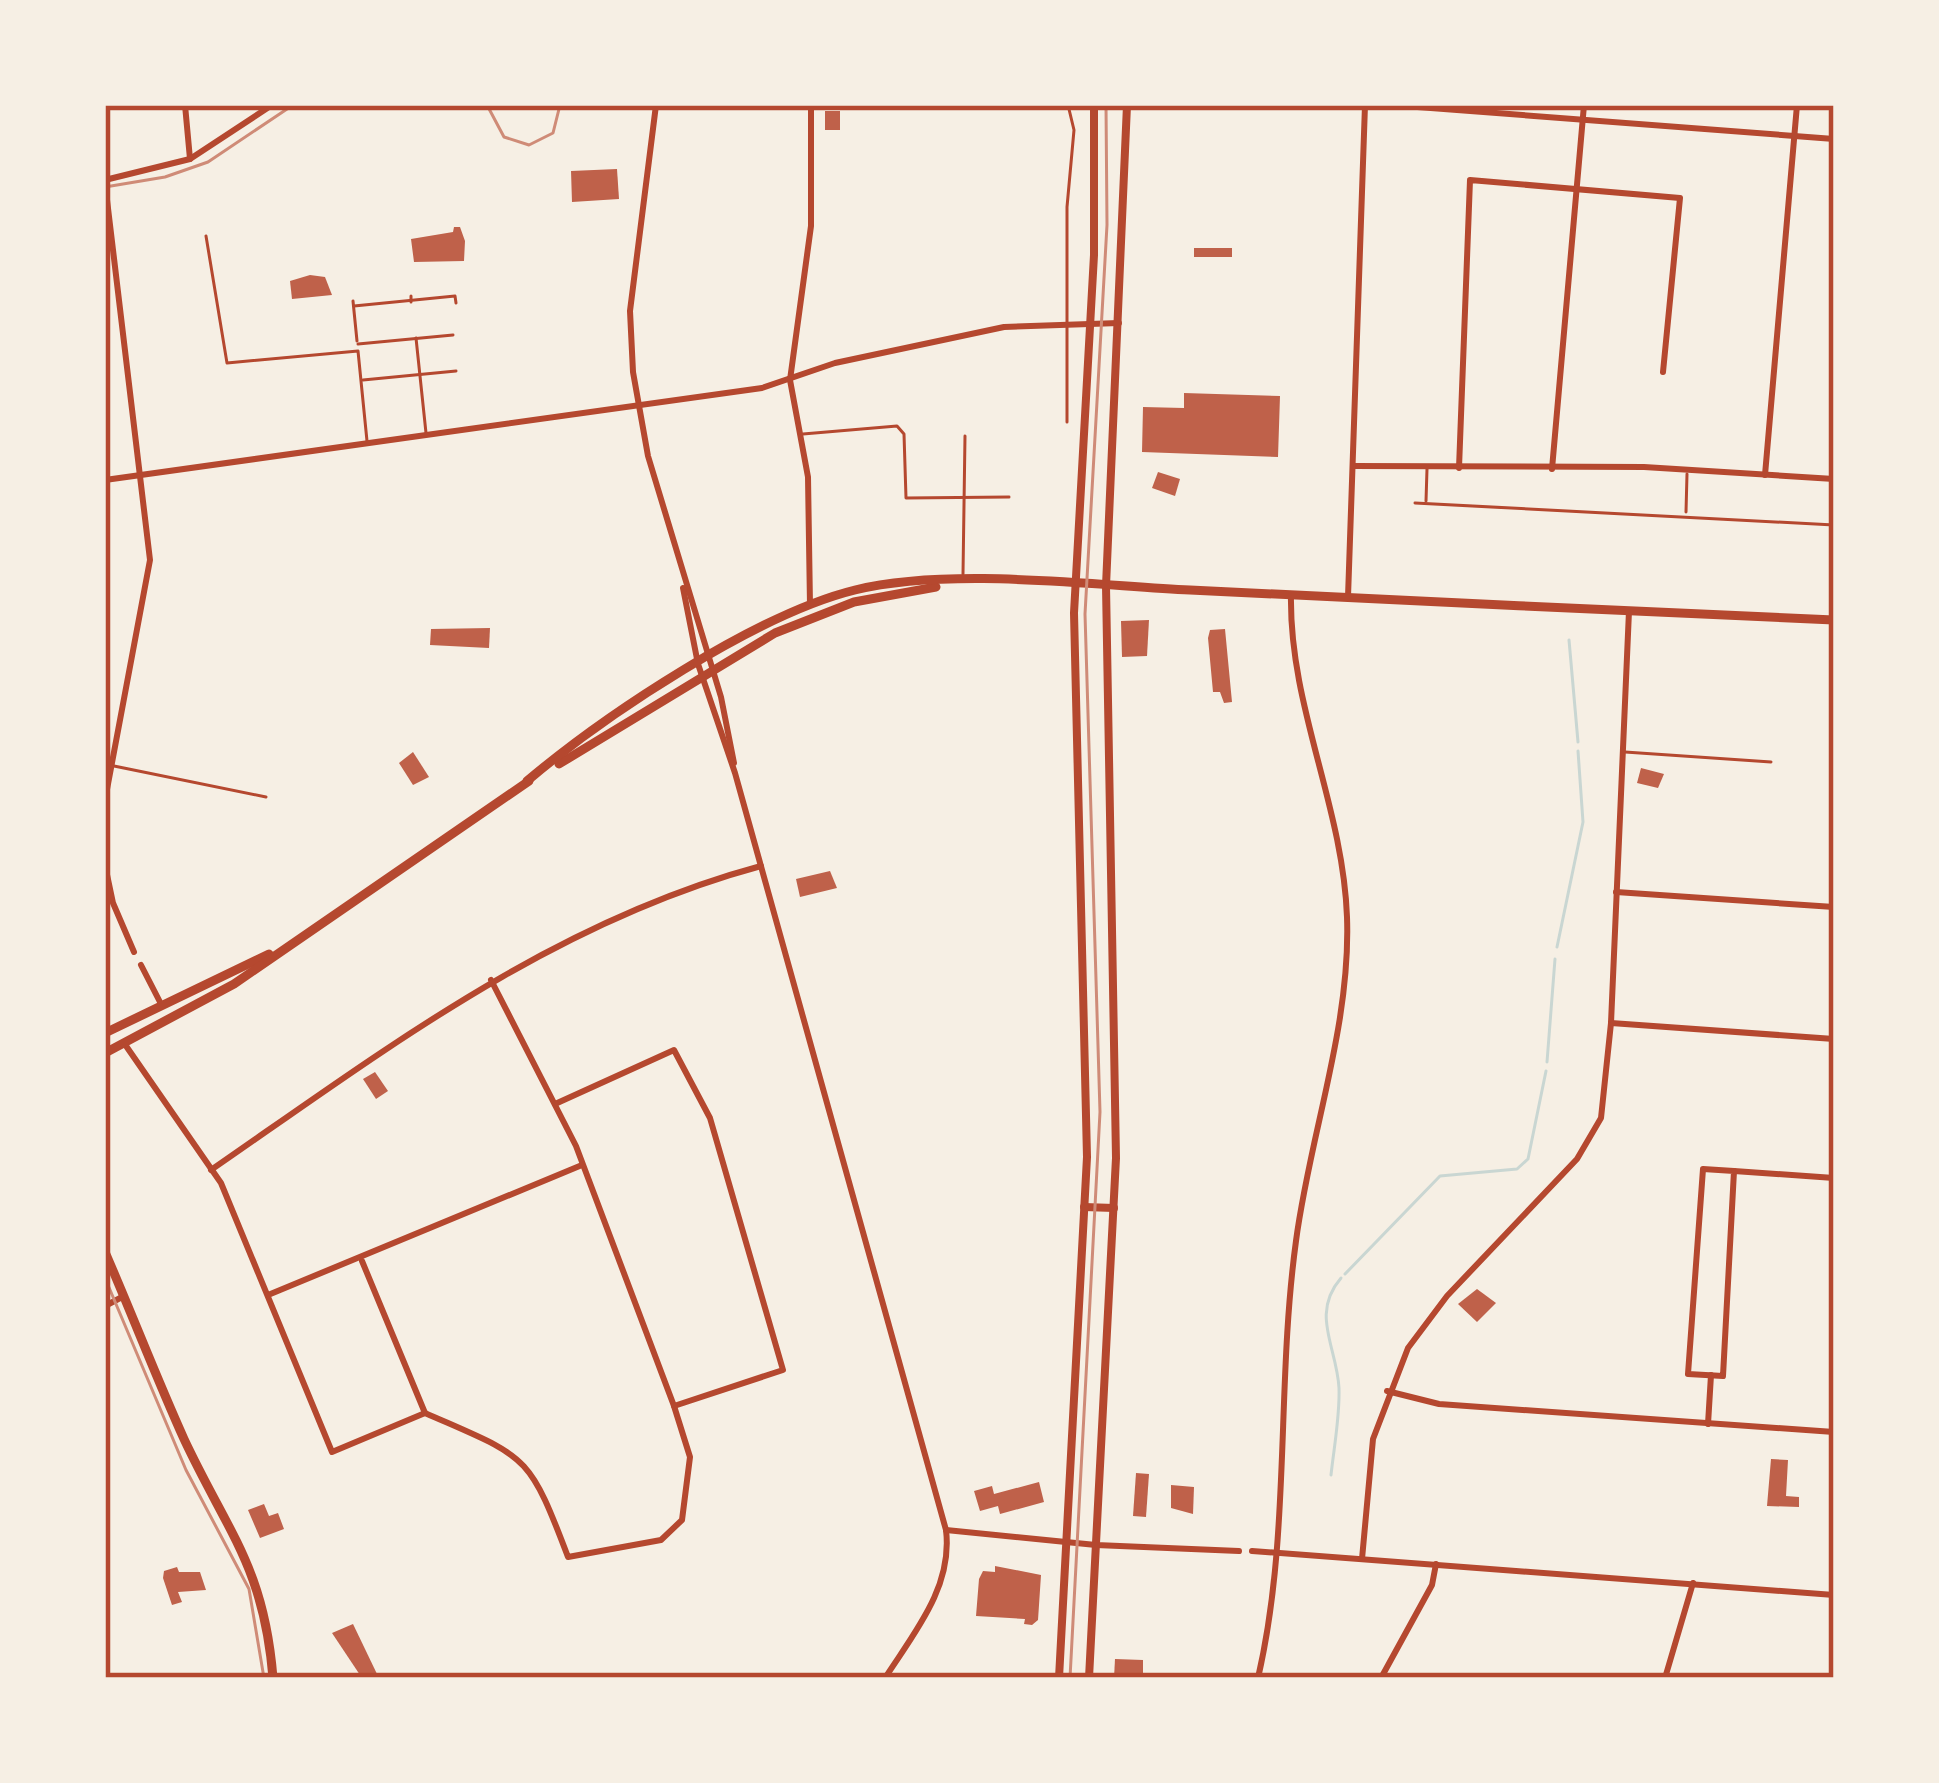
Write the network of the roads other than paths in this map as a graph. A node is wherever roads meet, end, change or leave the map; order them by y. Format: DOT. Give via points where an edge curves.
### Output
graph roads {
  1 [pos="185,105"];
  2 [pos="272,105"];
  3 [pos="656,105"];
  4 [pos="811,105"];
  5 [pos="1068,105"];
  6 [pos="1094,105"];
  7 [pos="1127,105"];
  8 [pos="1365,105"];
  9 [pos="1391,105"];
  10 [pos="1584,105"];
  11 [pos="1797,105"];
  12 [pos="1583,119"];
  13 [pos="1795,136"];
  14 [pos="1834,139"];
  15 [pos="190,159"];
  16 [pos="105,181"];
  17 [pos="1576,188"];
  18 [pos="206,236"];
  19 [pos="456,303"];
  20 [pos="1090,322"];
  21 [pos="1119,322"];
  22 [pos="1067,323"];
  23 [pos="453,335"];
  24 [pos="416,338"];
  25 [pos="358,347"];
  26 [pos="457,371"];
  27 [pos="1663,372"];
  28 [pos="419,375"];
  29 [pos="361,380"];
  30 [pos="790,380"];
  31 [pos="637,404"];
  32 [pos="1066,422"];
  33 [pos="426,434"];
  34 [pos="802,434"];
  35 [pos="965,436"];
  36 [pos="368,443"];
  37 [pos="1353,466"];
  38 [pos="1427,467"];
  39 [pos="1459,468"];
  40 [pos="1552,469"];
  41 [pos="1688,470"];
  42 [pos="144,475"];
  43 [pos="1765,475"];
  44 [pos="1834,479"];
  45 [pos="105,481"];
  46 [pos="964,497"];
  47 [pos="1009,497"];
  48 [pos="1415,503"];
  49 [pos="1426,503"];
  50 [pos="1686,514"];
  51 [pos="1834,525"];
  52 [pos="963,582"];
  53 [pos="1074,585"];
  54 [pos="1106,586"];
  55 [pos="683,588"];
  56 [pos="1291,595"];
  57 [pos="1348,598"];
  58 [pos="809,604"];
  59 [pos="1629,611"];
  60 [pos="1834,620"];
  61 [pos="709,657"];
  62 [pos="698,664"];
  63 [pos="708,674"];
  64 [pos="1623,752"];
  65 [pos="1771,762"];
  66 [pos="108,765"];
  67 [pos="527,781"];
  68 [pos="266,797"];
  69 [pos="105,800"];
  70 [pos="105,865"];
  71 [pos="761,866"];
  72 [pos="1616,892"];
  73 [pos="1834,907"];
  74 [pos="284,946"];
  75 [pos="134,952"];
  76 [pos="141,964"];
  77 [pos="491,980"];
  78 [pos="162,1005"];
  79 [pos="1611,1023"];
  80 [pos="105,1033"];
  81 [pos="1834,1039"];
  82 [pos="124,1043"];
  83 [pos="105,1053"];
  84 [pos="555,1104"];
  85 [pos="582,1166"];
  86 [pos="211,1170"];
  87 [pos="1734,1171"];
  88 [pos="1834,1178"];
  89 [pos="1084,1207"];
  90 [pos="1114,1208"];
  91 [pos="105,1252"];
  92 [pos="362,1260"];
  93 [pos="268,1295"];
  94 [pos="124,1296"];
  95 [pos="105,1306"];
  96 [pos="1711,1376"];
  97 [pos="1387,1390"];
  98 [pos="674,1406"];
  99 [pos="425,1413"];
  100 [pos="1708,1424"];
  101 [pos="1834,1432"];
  102 [pos="946,1530"];
  103 [pos="1065,1542"];
  104 [pos="1096,1545"];
  105 [pos="1239,1551"];
  106 [pos="1252,1551"];
  107 [pos="1276,1552"];
  108 [pos="1362,1558"];
  109 [pos="1436,1564"];
  110 [pos="1693,1583"];
  111 [pos="1834,1595"];
  112 [pos="273,1678"];
  113 [pos="885,1678"];
  114 [pos="1059,1678"];
  115 [pos="1089,1678"];
  116 [pos="1258,1678"];
  117 [pos="1381,1678"];
  118 [pos="1665,1678"];
  1 -- 15 [label="street"];
  2 -- 15 [label="street"];
  3 -- 31 [label="street" via="629,315"];
  4 -- 30 [label="street" via="811,226"];
  5 -- 22 [label="lane" via="1074,130"];
  6 -- 20 [label="street"];
  7 -- 21 [label="street"];
  8 -- 37 [label="street"];
  9 -- 12 [label="street"];
  10 -- 12 [label="street"];
  11 -- 13 [label="street"];
  12 -- 13 [label="street"];
  12 -- 17 [label="street"];
  13 -- 14 [label="street"];
  13 -- 43 [label="street"];
  15 -- 16 [label="street"];
  16 -- 42 [label="street"];
  17 -- 27 [label="street" via="1680,199"];
  17 -- 39 [label="street" via="1470,180"];
  17 -- 40 [label="street"];
  18 -- 25 [label="lane" via="227,363"];
  19 -- 25 [label="lane" via="455,296 354,304"];
  20 -- 21 [label="street"];
  20 -- 22 [label="street"];
  20 -- 53 [label="street"];
  21 -- 54 [label="street"];
  22 -- 30 [label="street" via="962,336"];
  22 -- 32 [label="lane"];
  23 -- 24 [label="lane"];
  24 -- 25 [label="lane"];
  24 -- 28 [label="lane"];
  25 -- 29 [label="lane"];
  26 -- 28 [label="lane"];
  28 -- 29 [label="lane"];
  28 -- 33 [label="lane"];
  29 -- 36 [label="lane"];
  30 -- 31 [label="street"];
  30 -- 34 [label="street"];
  31 -- 33 [label="street"];
  31 -- 55 [label="street"];
  33 -- 36 [label="street"];
  34 -- 46 [label="lane" via="896,426 904,434 906,498"];
  34 -- 58 [label="street"];
  35 -- 46 [label="lane"];
  36 -- 42 [label="street"];
  37 -- 38 [label="street"];
  37 -- 57 [label="street"];
  38 -- 39 [label="street"];
  38 -- 49 [label="lane"];
  39 -- 40 [label="street"];
  40 -- 41 [label="street"];
  41 -- 43 [label="street"];
  41 -- 50 [label="lane"];
  42 -- 45 [label="street"];
  42 -- 66 [label="street" via="150,560"];
  43 -- 44 [label="street"];
  46 -- 47 [label="lane"];
  46 -- 52 [label="lane"];
  48 -- 49 [label="lane"];
  49 -- 50 [label="lane"];
  50 -- 51 [label="lane"];
  52 -- 53 [label="main road"];
  52 -- 58 [label="main road" via="873,586"];
  52 -- 63 [label="main road" via="824,612"];
  53 -- 54 [label="main road"];
  53 -- 89 [label="street"];
  54 -- 56 [label="main road"];
  54 -- 90 [label="street"];
  55 -- 61 [label="street"];
  55 -- 62 [label="street"];
  56 -- 57 [label="main road"];
  56 -- 107 [label="street" via="1298,681 1338,827 1348,960 1296,1238"];
  57 -- 59 [label="main road"];
  58 -- 61 [label="main road"];
  59 -- 60 [label="main road"];
  59 -- 64 [label="street"];
  61 -- 62 [label="main road"];
  61 -- 63 [label="street"];
  62 -- 63 [label="street"];
  62 -- 67 [label="main road"];
  63 -- 67 [label="main road"];
  63 -- 71 [label="street"];
  64 -- 65 [label="lane"];
  64 -- 72 [label="street"];
  66 -- 68 [label="lane"];
  66 -- 69 [label="street"];
  67 -- 74 [label="main road"];
  70 -- 75 [label="street"];
  71 -- 77 [label="street" via="617,914"];
  71 -- 102 [label="street"];
  72 -- 73 [label="street"];
  72 -- 79 [label="street"];
  74 -- 78 [label="main road"];
  74 -- 82 [label="main road" via="220,992"];
  76 -- 78 [label="street"];
  77 -- 84 [label="street"];
  77 -- 86 [label="street"];
  78 -- 80 [label="main road"];
  79 -- 81 [label="street"];
  79 -- 97 [label="street" via="1604,1107 1590,1142 1430,1316"];
  82 -- 83 [label="main road"];
  82 -- 86 [label="street"];
  84 -- 85 [label="street"];
  84 -- 98 [label="street" via="670,1049 680,1054 710,1118 783,1370"];
  85 -- 92 [label="street"];
  85 -- 98 [label="street"];
  86 -- 93 [label="street"];
  87 -- 88 [label="street"];
  87 -- 96 [label="street" via="1723,1376"];
  87 -- 96 [label="street" via="1703,1169 1687,1359 1688,1374"];
  89 -- 90 [label="street"];
  89 -- 103 [label="street"];
  90 -- 104 [label="street"];
  91 -- 94 [label="main road"];
  92 -- 93 [label="street"];
  92 -- 99 [label="street"];
  93 -- 99 [label="street" via="332,1452"];
  94 -- 95 [label="street"];
  94 -- 112 [label="main road" via="184,1438 252,1567"];
  96 -- 100 [label="street"];
  97 -- 100 [label="street" via="1439,1404"];
  97 -- 108 [label="street" via="1367,1474"];
  98 -- 99 [label="street" via="690,1457 678,1530 657,1542 568,1557 532,1470 500,1446"];
  100 -- 101 [label="street"];
  102 -- 103 [label="street"];
  102 -- 113 [label="street" via="937,1592"];
  103 -- 104 [label="street"];
  103 -- 114 [label="street"];
  104 -- 105 [label="street"];
  104 -- 115 [label="street"];
  106 -- 107 [label="street"];
  107 -- 108 [label="street"];
  107 -- 116 [label="street"];
  108 -- 109 [label="street"];
  109 -- 110 [label="street"];
  109 -- 117 [label="street"];
  110 -- 111 [label="street"];
  110 -- 118 [label="street"];
}
